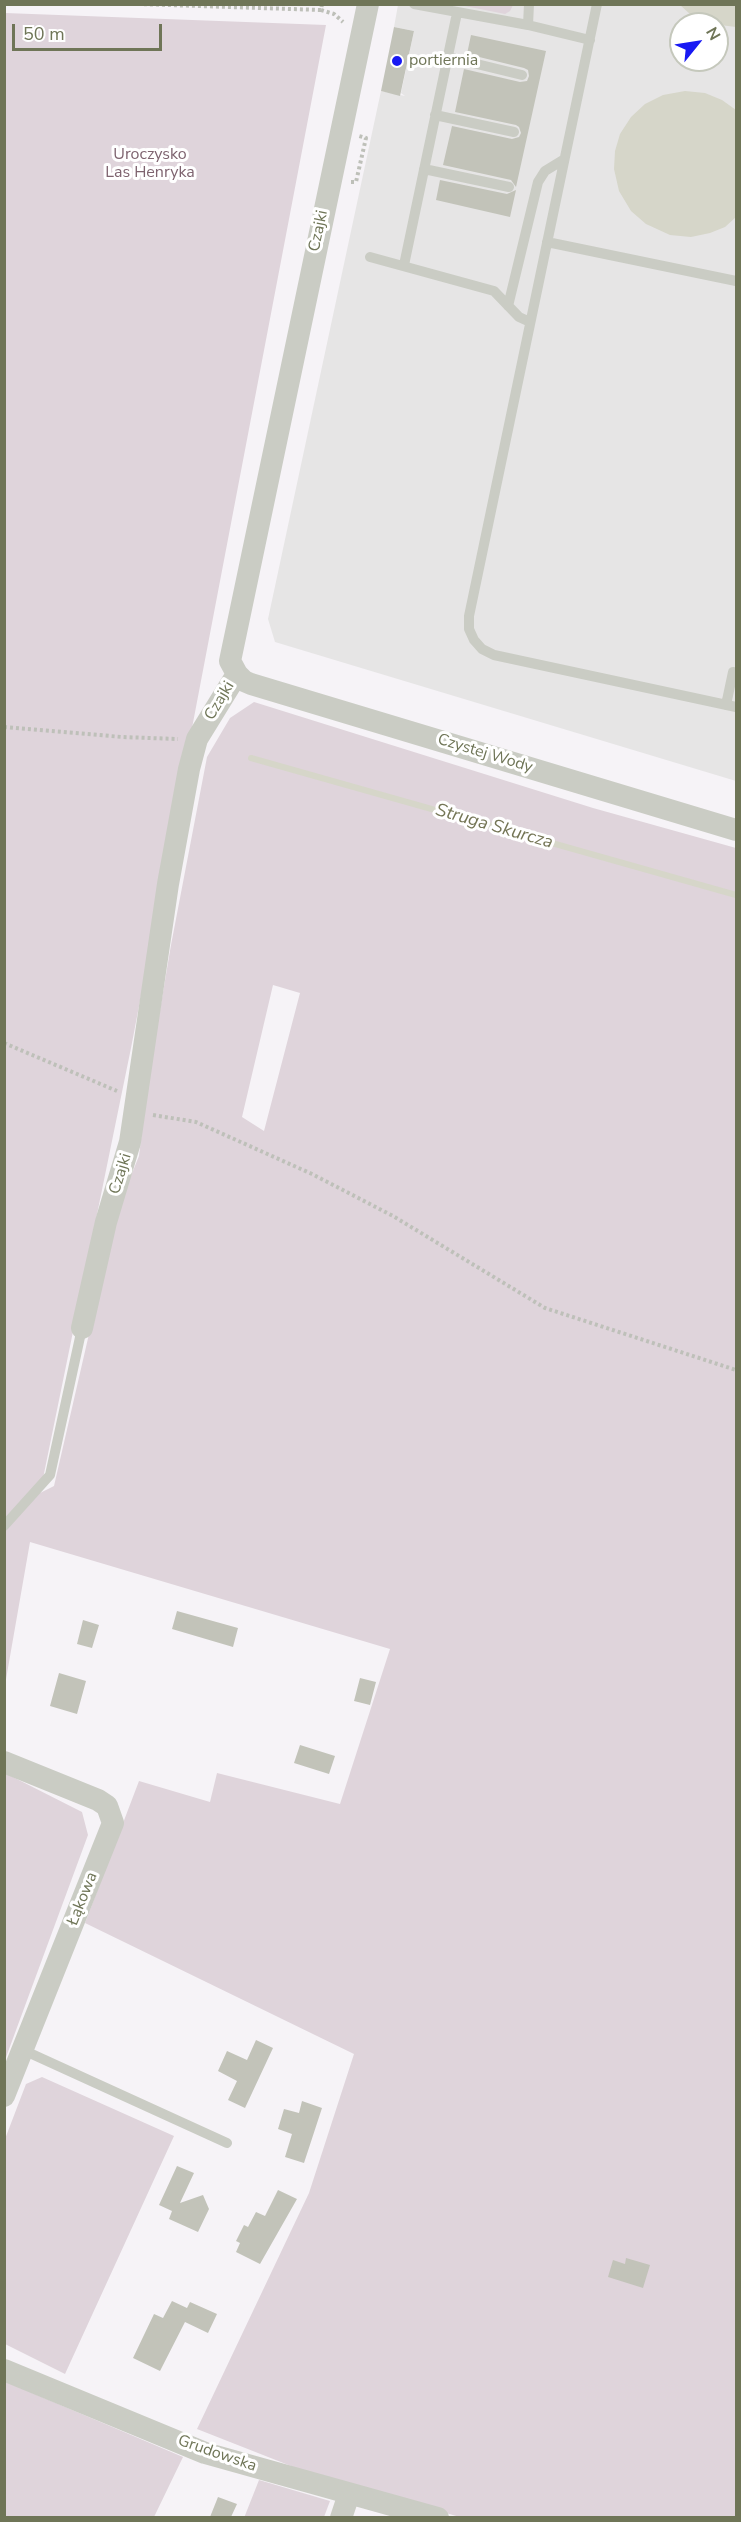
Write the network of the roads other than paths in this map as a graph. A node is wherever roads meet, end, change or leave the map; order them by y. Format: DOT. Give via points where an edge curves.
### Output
graph roads {
  1 [pos="368,4"];
  2 [pos="414,4"];
  3 [pos="529,4"];
  4 [pos="597,4"];
  5 [pos="441,7"];
  6 [pos="457,13"];
  7 [pos="528,25"];
  8 [pos="590,40"];
  9 [pos="448,57"];
  10 [pos="522,75"];
  11 [pos="435,116"];
  12 [pos="514,132"];
  13 [pos="563,160"];
  14 [pos="424,169"];
  15 [pos="509,187"];
  16 [pos="547,242"];
  17 [pos="370,257"];
  18 [pos="404,265"];
  19 [pos="736,281"];
  20 [pos="508,306"];
  21 [pos="530,322"];
  22 [pos="736,673"];
  23 [pos="237,674"];
  24 [pos="731,706"];
  25 [pos="736,830"];
  26 [pos="82,1328"];
  27 [pos="4,1526"];
  28 [pos="4,1762"];
  29 [pos="23,2050"];
  30 [pos="4,2096"];
  31 [pos="226,2143"];
  32 [pos="4,2370"];
  33 [pos="349,2494"];
  34 [pos="341,2517"];
  35 [pos="438,2517"];
  1 -- 23 [label="street, Czajki" via="231,651 230,661"];
  2 -- 5 [label="lane"];
  3 -- 7 [label="lane"];
  4 -- 8 [label="lane"];
  5 -- 6 [label="lane"];
  6 -- 7 [label="lane"];
  6 -- 9 [label="lane"];
  7 -- 8 [label="lane"];
  8 -- 13 [label="lane"];
  9 -- 10 [label="lane"];
  9 -- 11 [label="lane"];
  11 -- 12 [label="lane"];
  11 -- 14 [label="lane"];
  13 -- 16 [label="lane"];
  13 -- 20 [label="lane" via="538,182"];
  14 -- 15 [label="lane"];
  14 -- 18 [label="lane"];
  16 -- 19 [label="lane"];
  16 -- 21 [label="lane"];
  17 -- 18 [label="lane"];
  18 -- 20 [label="lane" via="494,291"];
  20 -- 21 [label="lane"];
  21 -- 24 [label="lane" via="469,616 474,640 494,655"];
  22 -- 24 [label="lane" via="733,672"];
  23 -- 25 [label="street, Czystej Wody" via="252,684"];
  23 -- 26 [label="street, Czajki" via="197,739 189,769 130,1142 106,1222"];
  26 -- 27 [label="lane" via="50,1475"];
  28 -- 29 [label="street, Łąkowa" via="98,1800 107,1806 113,1823"];
  29 -- 30 [label="street, Łąkowa"];
  29 -- 31 [label="lane"];
  32 -- 33 [label="street, Grudowska" via="205,2453"];
  33 -- 34 [label="street"];
  33 -- 35 [label="street, Grudowska"];
}
